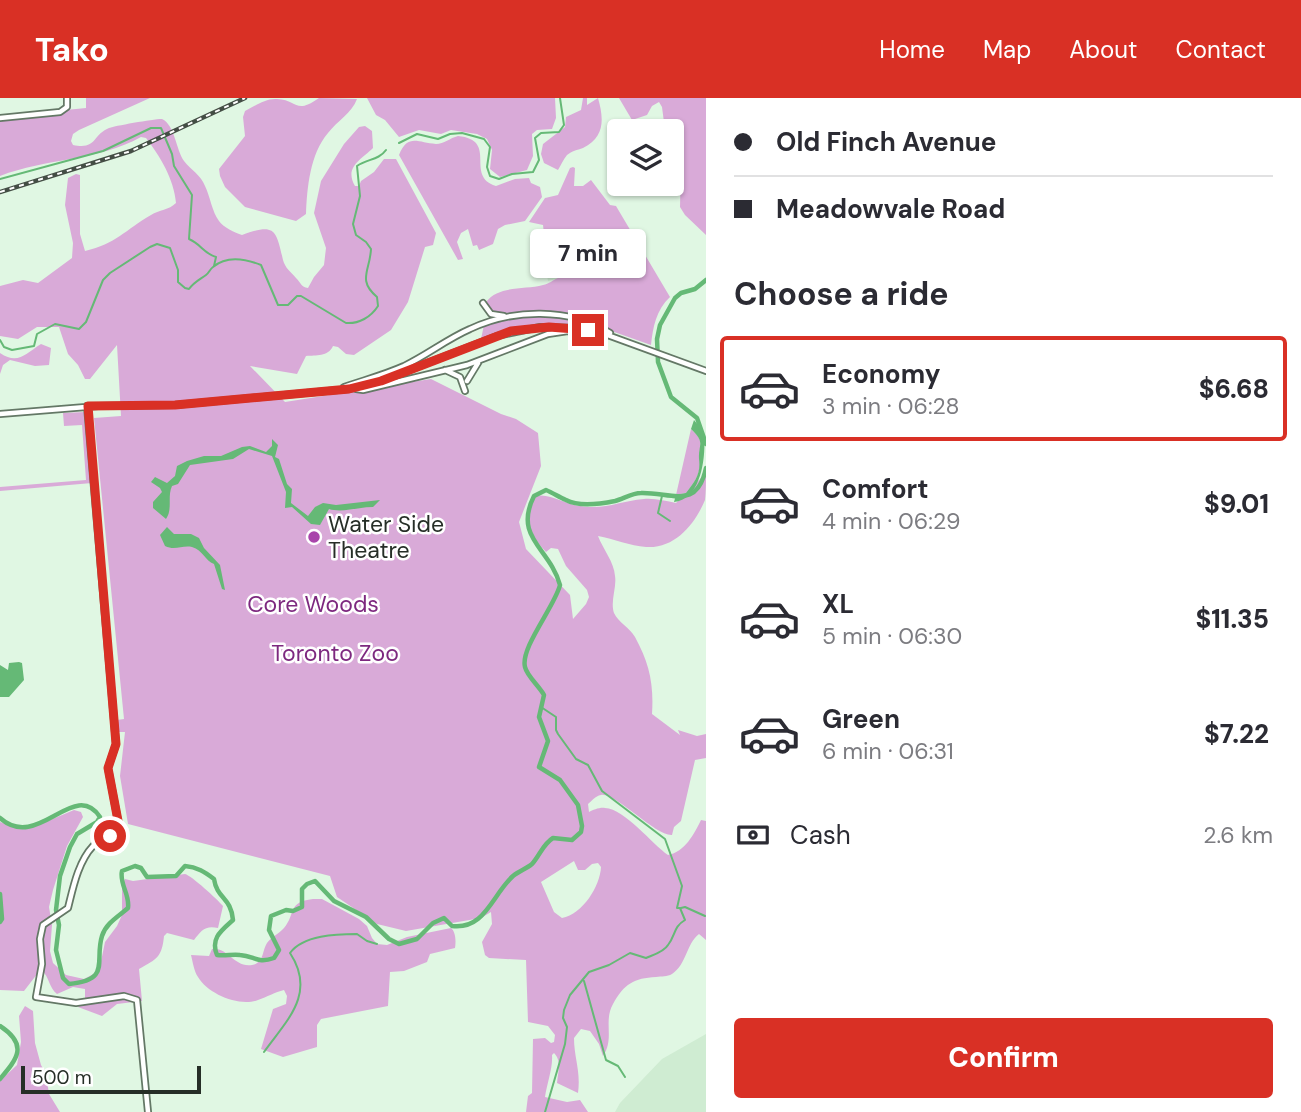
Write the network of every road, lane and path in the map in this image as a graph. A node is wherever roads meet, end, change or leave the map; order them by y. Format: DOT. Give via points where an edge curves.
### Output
graph roads {
  1 [pos="67,99"];
  2 [pos="0,118"];
  3 [pos="483,303"];
  4 [pos="523,314"];
  5 [pos="602,333"];
  6 [pos="616,337"];
  7 [pos="494,354"];
  8 [pos="444,370"];
  9 [pos="706,371"];
  10 [pos="467,381"];
  11 [pos="349,389"];
  12 [pos="340,390"];
  13 [pos="465,391"];
  14 [pos="88,406"];
  15 [pos="0,414"];
  16 [pos="148,1112"];
  1 -- 2 [label="main road" via="60,112"];
  3 -- 4 [label="main road" via="498,316"];
  4 -- 6 [label="main road" via="567,317"];
  4 -- 12 [label="main road" via="471,328 405,365"];
  5 -- 6 [label="main road"];
  5 -- 7 [label="main road" via="555,333"];
  5 -- 11 [label="main road" via="549,327 511,331"];
  6 -- 9 [label="main road"];
  7 -- 8 [label="main road"];
  7 -- 10 [label="main road" via="474,366"];
  8 -- 11 [label="main road" via="363,390"];
  8 -- 13 [label="main road" via="460,377"];
  11 -- 12 [label="main road"];
  12 -- 14 [label="main road" via="175,405"];
  14 -- 15 [label="main road"];
  14 -- 16 [label="main road" via="116,744 108,768 119,826 90,850 69,907 43,925 36,997 76,1003 135,998"];
}
